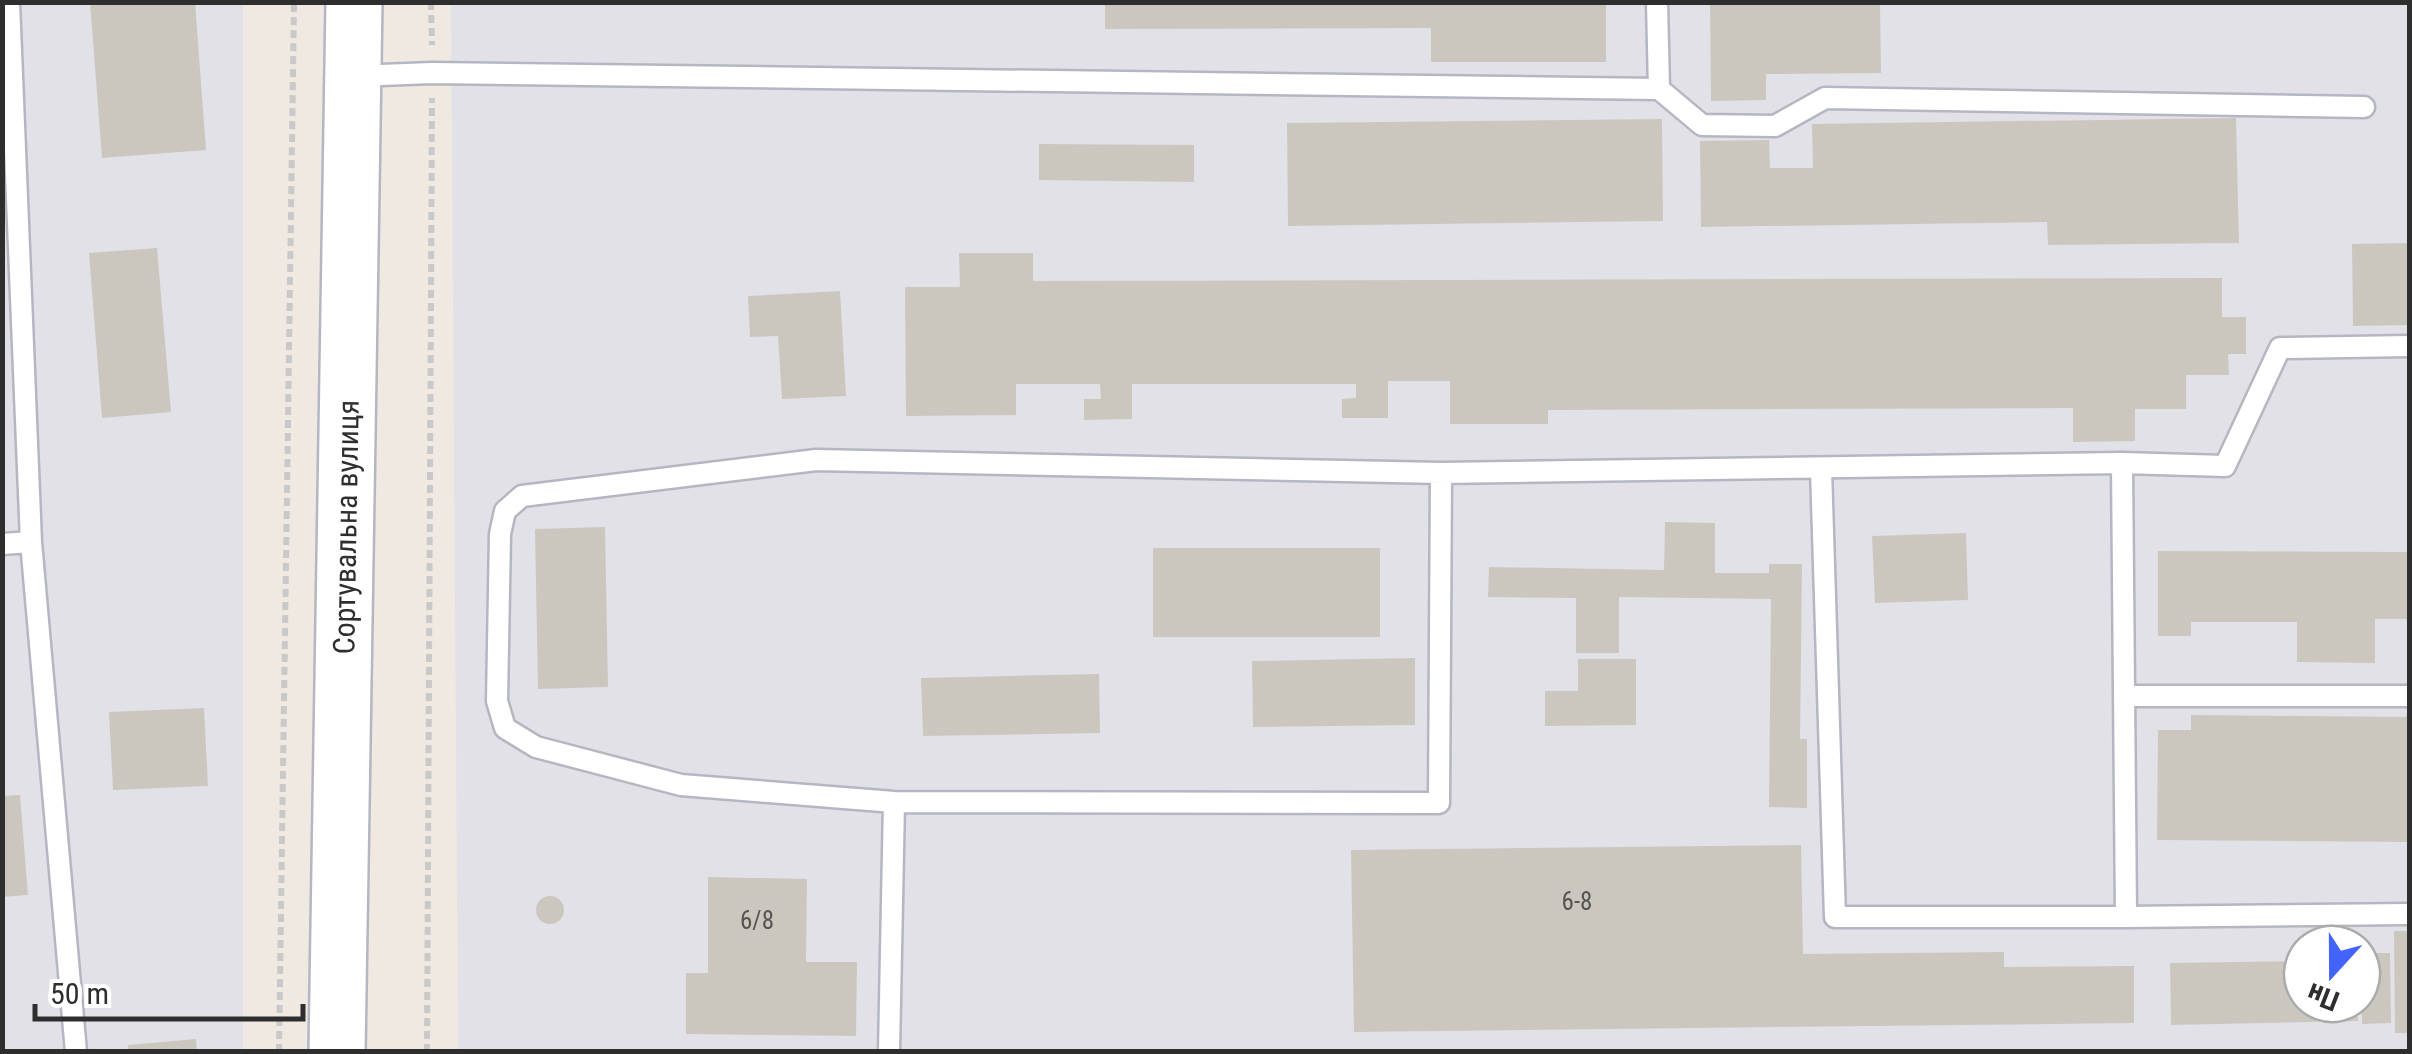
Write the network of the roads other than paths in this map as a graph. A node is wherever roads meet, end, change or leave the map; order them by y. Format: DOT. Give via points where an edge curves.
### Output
graph roads {
  1 [pos="9,2"];
  2 [pos="354,2"];
  3 [pos="1657,2"];
  4 [pos="354,76"];
  5 [pos="1659,89"];
  6 [pos="2364,107"];
  7 [pos="2410,346"];
  8 [pos="2122,464"];
  9 [pos="1821,469"];
  10 [pos="1441,473"];
  11 [pos="30,542"];
  12 [pos="2,544"];
  13 [pos="2124,696"];
  14 [pos="2410,696"];
  15 [pos="894,802"];
  16 [pos="2410,914"];
  17 [pos="2126,918"];
  18 [pos="76,1052"];
  19 [pos="337,1052"];
  20 [pos="889,1052"];
  1 -- 11 [label="lane"];
  2 -- 4 [label="street, Сортувальна вулиця"];
  3 -- 5 [label="lane"];
  4 -- 5 [label="lane"];
  4 -- 19 [label="street, Сортувальна вулиця"];
  5 -- 6 [label="lane" via="1702,125 1775,126 1826,98"];
  7 -- 8 [label="lane" via="2280,348 2225,466"];
  8 -- 9 [label="lane"];
  8 -- 13 [label="lane"];
  9 -- 10 [label="lane"];
  9 -- 17 [label="lane" via="1836,916"];
  10 -- 15 [label="lane" via="1439,803"];
  10 -- 15 [label="lane" via="816,460 522,496 505,511 497,701 504,728 536,747 681,785"];
  11 -- 12 [label="lane"];
  11 -- 18 [label="lane"];
  13 -- 14 [label="lane"];
  13 -- 17 [label="lane"];
  15 -- 20 [label="lane"];
  16 -- 17 [label="lane"];
}
